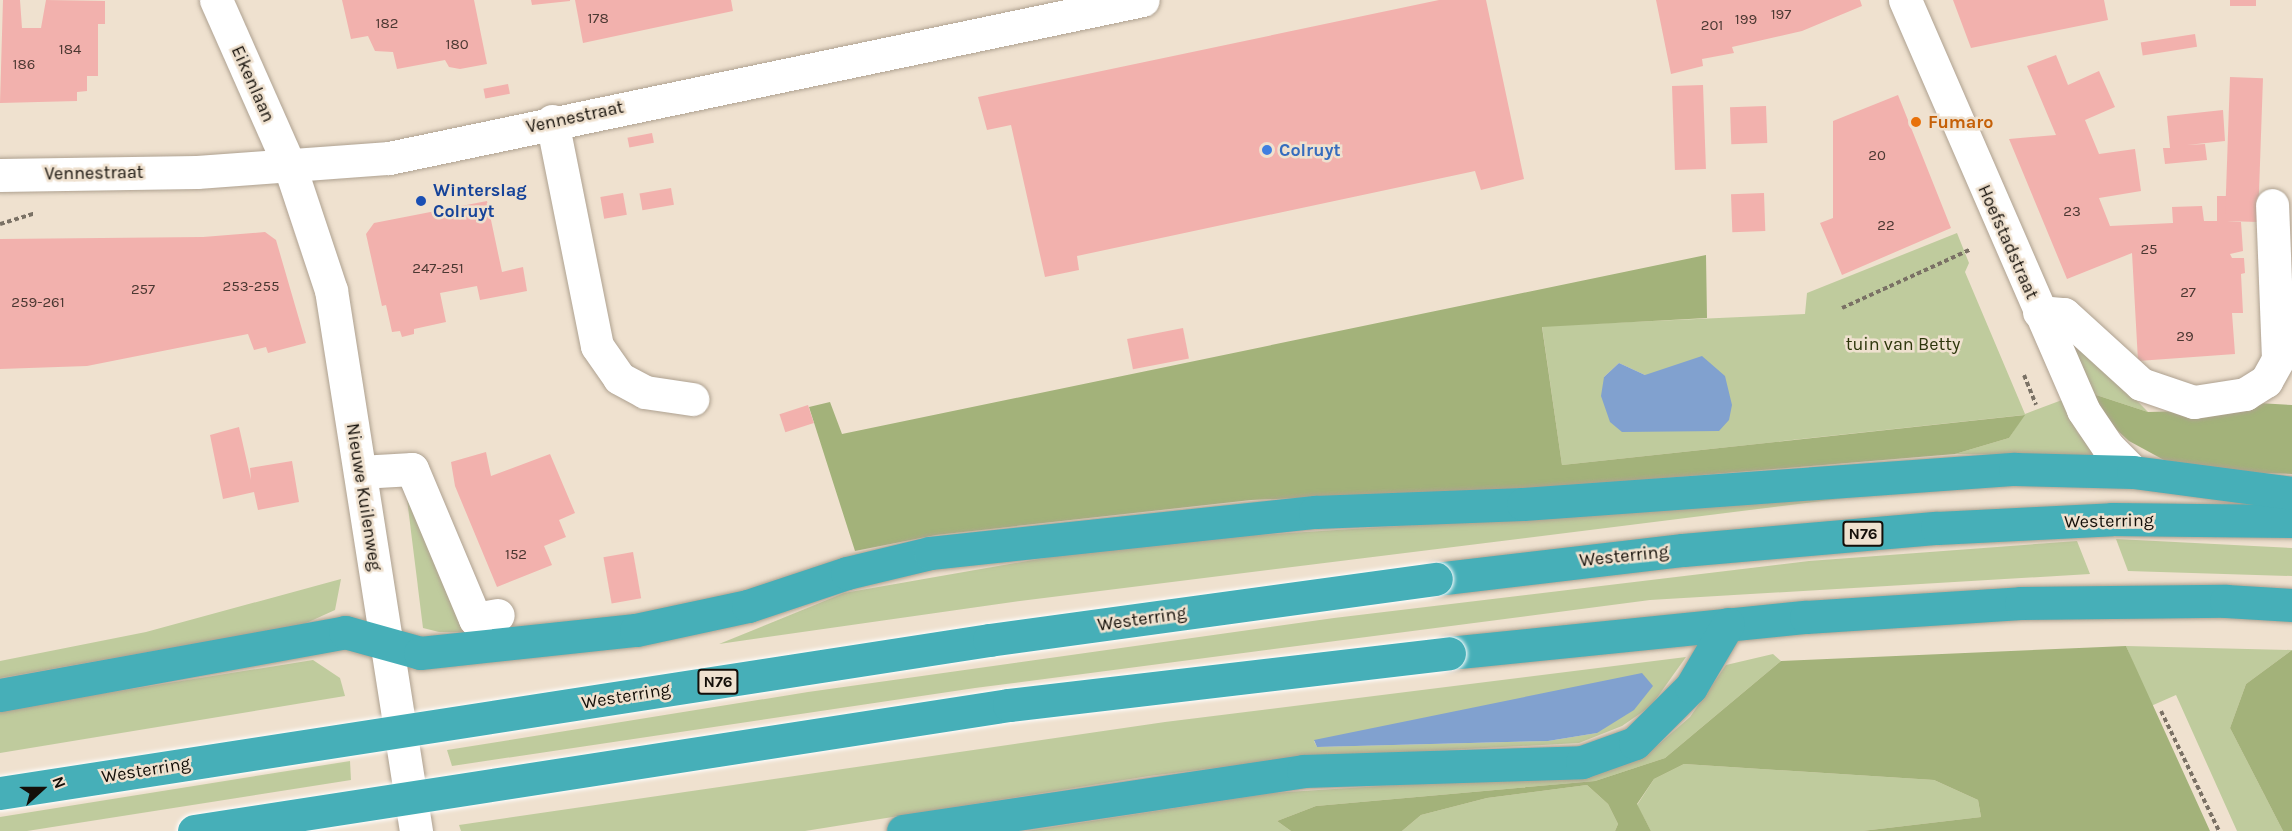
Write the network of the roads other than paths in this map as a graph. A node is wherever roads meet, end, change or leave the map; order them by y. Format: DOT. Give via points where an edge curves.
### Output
graph roads {
  1 [pos="216,0"];
  2 [pos="1143,0"];
  3 [pos="1905,0"];
  4 [pos="1080,6"];
  5 [pos="552,121"];
  6 [pos="290,167"];
  7 [pos="0,175"];
  8 [pos="2272,206"];
  9 [pos="2038,312"];
  10 [pos="692,399"];
  11 [pos="360,472"];
  12 [pos="2133,472"];
  13 [pos="2292,493"];
  14 [pos="2292,520"];
  15 [pos="2292,605"];
  16 [pos="498,615"];
  17 [pos="1728,624"];
  18 [pos="388,646"];
  19 [pos="0,695"];
  20 [pos="0,793"];
  21 [pos="194,831"];
  22 [pos="416,831"];
  23 [pos="903,831"];
  1 -- 6 [label="street, Eikenlaan"];
  2 -- 4 [label="street, Vennestraat"];
  3 -- 9 [label="street, Hoefstadstraat"];
  4 -- 5 [label="street, Vennestraat"];
  5 -- 6 [label="street, Vennestraat" via="389,158"];
  5 -- 10 [label="street" via="597,346 619,378 645,392"];
  6 -- 7 [label="street, Vennestraat"];
  6 -- 11 [label="street, Nieuwe Kuilenweg" via="331,290"];
  8 -- 9 [label="street" via="2278,359 2266,381 2245,394 2194,402 2140,384 2064,314"];
  9 -- 12 [label="street, Hoefstadstraat" via="2083,410 2108,447"];
  11 -- 16 [label="street" via="412,469 475,619"];
  11 -- 18 [label="street, Nieuwe Kuilenweg"];
  12 -- 13 [label="highway"];
  12 -- 18 [label="highway" via="2015,469 1522,504 1315,512 1163,526 930,553 847,573 748,606 636,630 420,653"];
  14 -- 20 [label="highway, Westerring / N76, bridge" via="2112,519 1936,528 1683,550 1436,579 989,640"];
  15 -- 17 [label="highway" via="2226,601 2021,603"];
  17 -- 21 [label="highway, bridge" via="1009,705"];
  17 -- 23 [label="highway" via="1691,687 1635,743 1582,762 1303,771"];
  18 -- 19 [label="highway" via="345,632"];
  18 -- 22 [label="street, Nieuwe Kuilenweg"];
}
